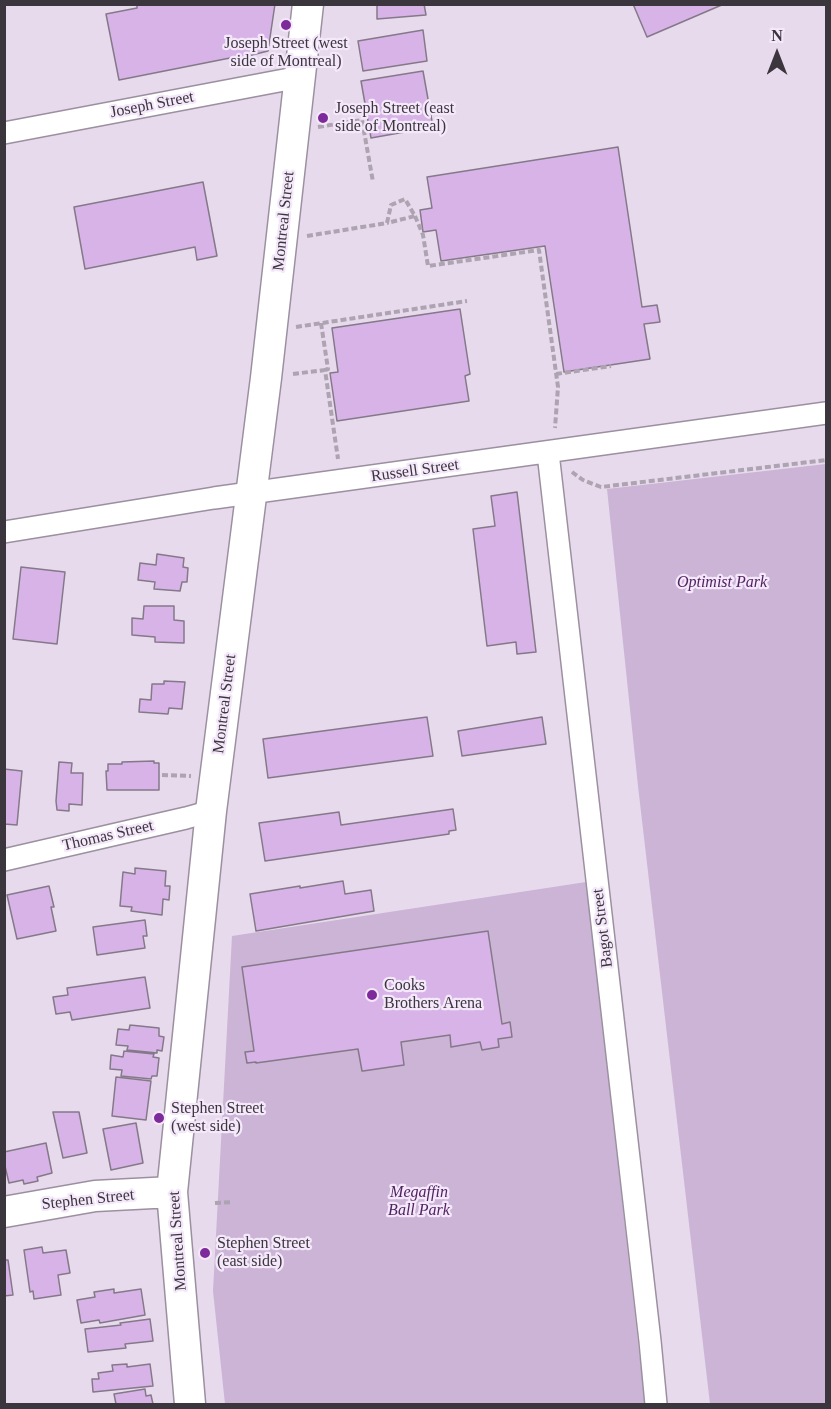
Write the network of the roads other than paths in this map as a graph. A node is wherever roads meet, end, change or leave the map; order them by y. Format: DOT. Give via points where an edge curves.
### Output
graph roads {
  1 [pos="308,4"];
  2 [pos="300,77"];
  3 [pos="4,133"];
  4 [pos="826,413"];
  5 [pos="551,452"];
  6 [pos="252,494"];
  7 [pos="4,531"];
  8 [pos="211,811"];
  9 [pos="4,860"];
  10 [pos="172,1192"];
  11 [pos="4,1212"];
  12 [pos="190,1404"];
  13 [pos="656,1404"];
  1 -- 2 [label="main road, Montreal Street"];
  2 -- 3 [label="street, Joseph Street"];
  2 -- 6 [label="main road, Montreal Street"];
  4 -- 5 [label="street, Russell Street"];
  5 -- 6 [label="street, Russell Street"];
  5 -- 13 [label="street, Bagot Street"];
  6 -- 7 [label="street, Russell Street"];
  6 -- 8 [label="main road, Montreal Street"];
  8 -- 9 [label="street, Thomas Street"];
  8 -- 10 [label="main road, Montreal Street"];
  10 -- 11 [label="main road, Stephen Street" via="95,1196"];
  10 -- 12 [label="main road, Montreal Street"];
}
